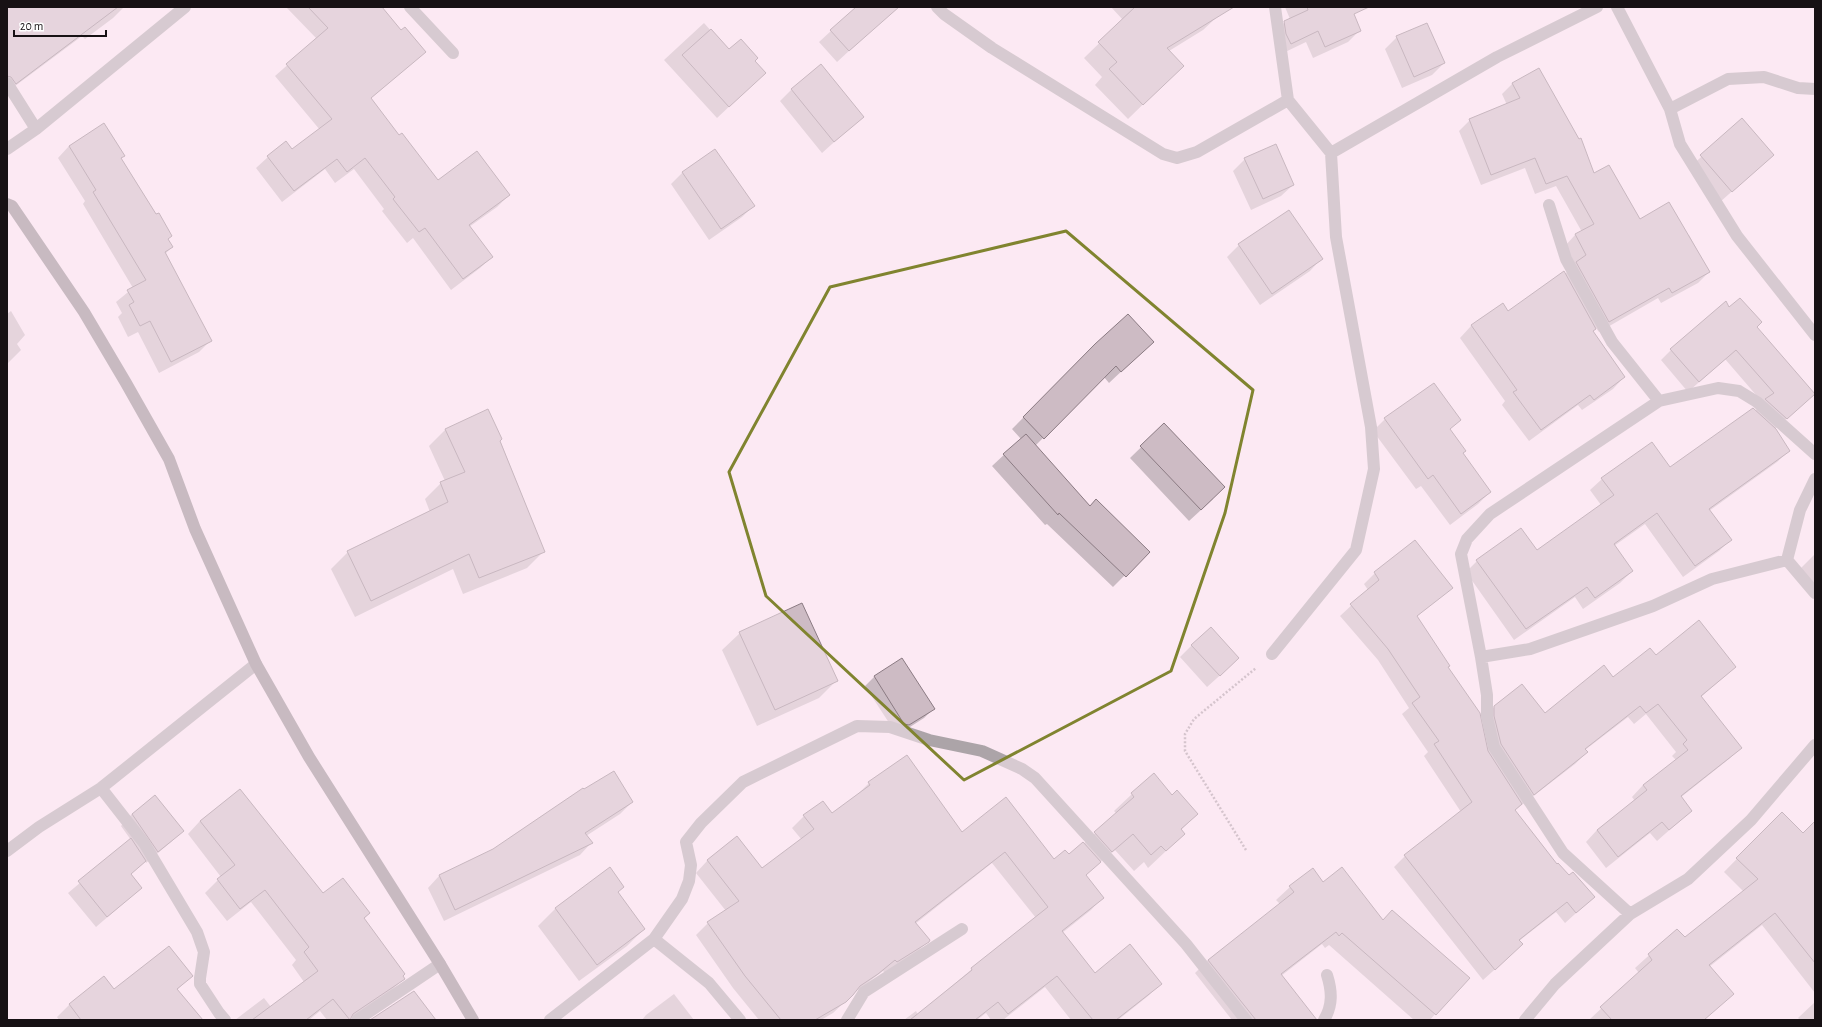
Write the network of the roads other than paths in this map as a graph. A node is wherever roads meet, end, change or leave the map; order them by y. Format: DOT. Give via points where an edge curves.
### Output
graph roads {
  1 [pos="185,7"];
  2 [pos="410,7"];
  3 [pos="1275,7"];
  4 [pos="1597,7"];
  5 [pos="1617,7"];
  6 [pos="940,10"];
  7 [pos="453,53"];
  8 [pos="7,83"];
  9 [pos="1815,89"];
  10 [pos="1288,100"];
  11 [pos="1670,109"];
  12 [pos="36,129"];
  13 [pos="7,149"];
  14 [pos="1331,153"];
  15 [pos="7,204"];
  16 [pos="1549,205"];
  17 [pos="1815,335"];
  18 [pos="1659,401"];
  19 [pos="1815,454"];
  20 [pos="1815,479"];
  21 [pos="1787,560"];
  22 [pos="1815,593"];
  23 [pos="1272,654"];
  24 [pos="1481,657"];
  25 [pos="256,664"];
  26 [pos="1815,745"];
  27 [pos="101,788"];
  28 [pos="7,850"];
  29 [pos="1630,914"];
  30 [pos="962,929"];
  31 [pos="654,939"];
  32 [pos="440,964"];
  33 [pos="1327,975"];
  34 [pos="225,1020"];
  35 [pos="357,1020"];
  36 [pos="474,1020"];
  37 [pos="550,1020"];
  38 [pos="740,1020"];
  39 [pos="847,1020"];
  40 [pos="1246,1020"];
  41 [pos="1324,1020"];
  42 [pos="1525,1020"];
  1 -- 12 [label="street"];
  2 -- 7 [label="street"];
  3 -- 10 [label="street"];
  4 -- 14 [label="street" via="1497,57"];
  5 -- 11 [label="street"];
  6 -- 10 [label="street" via="992,48 1163,154 1177,158 1197,152"];
  8 -- 12 [label="street"];
  9 -- 11 [label="street" via="1798,88 1764,77 1728,79"];
  10 -- 14 [label="street"];
  11 -- 17 [label="street" via="1680,144 1737,236"];
  12 -- 13 [label="street"];
  14 -- 23 [label="street" via="1336,237 1370,427 1374,469 1356,550"];
  15 -- 25 [label="street" via="12,206 84,312 168,459 195,529"];
  16 -- 18 [label="street" via="1566,258 1612,342"];
  18 -- 19 [label="street" via="1718,388 1739,391 1757,402"];
  18 -- 24 [label="street" via="1490,514 1468,539 1461,554"];
  20 -- 21 [label="street" via="1800,510"];
  21 -- 22 [label="street"];
  21 -- 24 [label="street" via="1712,579 1653,606 1530,650"];
  24 -- 29 [label="street" via="1487,695 1487,717 1494,747 1563,853"];
  25 -- 27 [label="street"];
  25 -- 32 [label="street" via="309,757"];
  26 -- 29 [label="street" via="1751,820 1688,879"];
  27 -- 28 [label="street"];
  27 -- 34 [label="street" via="144,843 197,932 204,952 200,984"];
  29 -- 42 [label="street" via="1555,984"];
  30 -- 39 [label="street" via="864,992"];
  31 -- 37 [label="street"];
  31 -- 38 [label="street" via="709,983"];
  31 -- 40 [label="street" via="682,899 689,881 691,865 686,842 701,823 743,782 858,726 890,727 929,740 982,751 1022,769 1035,778 1186,944"];
  32 -- 35 [label="street"];
  32 -- 36 [label="street"];
  33 -- 41 [label="street" via="1332,989 1331,1001"];
}
